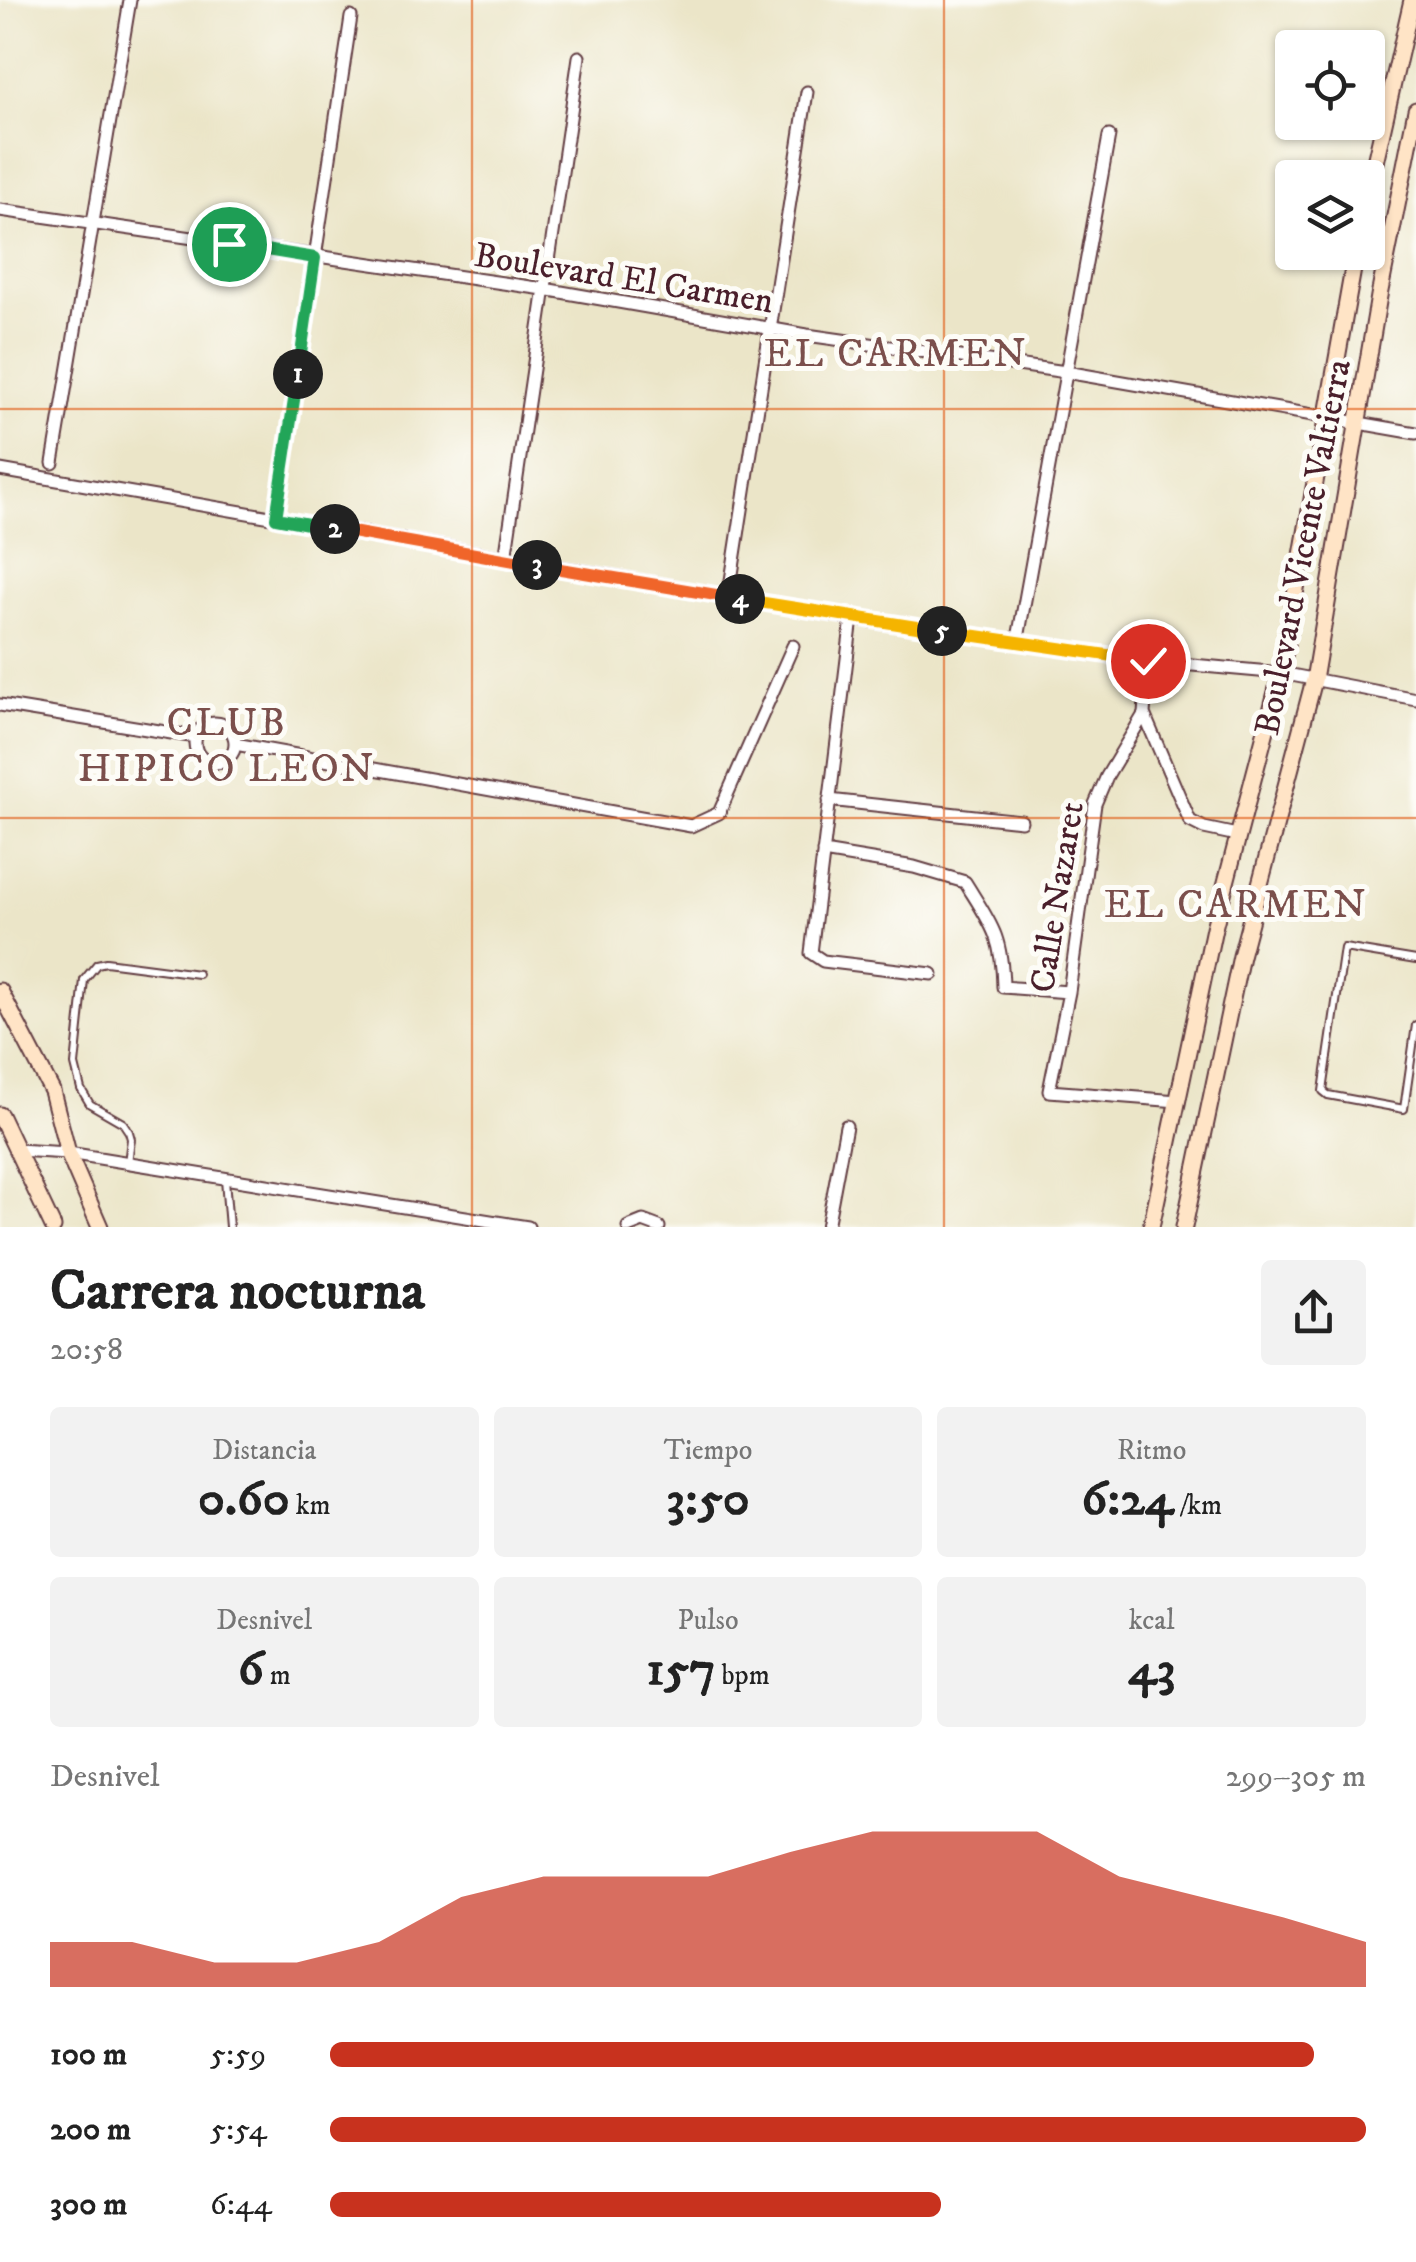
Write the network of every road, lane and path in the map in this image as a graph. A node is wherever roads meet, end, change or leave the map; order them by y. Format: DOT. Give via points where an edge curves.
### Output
graph roads {
  1 [pos="130,0"];
  2 [pos="1412,0"];
  3 [pos="351,17"];
  4 [pos="579,57"];
  5 [pos="807,92"];
  6 [pos="1416,110"];
  7 [pos="1108,136"];
  8 [pos="1376,160"];
  9 [pos="0,210"];
  10 [pos="92,224"];
  11 [pos="315,258"];
  12 [pos="1353,270"];
  13 [pos="544,289"];
  14 [pos="770,328"];
  15 [pos="1066,372"];
  16 [pos="1326,419"];
  17 [pos="1356,424"];
  18 [pos="1416,433"];
  19 [pos="52,463"];
  20 [pos="0,470"];
  21 [pos="276,518"];
  22 [pos="504,560"];
  23 [pos="730,586"];
  24 [pos="852,618"];
  25 [pos="1019,633"];
  26 [pos="793,646"];
  27 [pos="1148,661"];
  28 [pos="1280,673"];
  29 [pos="1314,680"];
  30 [pos="1416,698"];
  31 [pos="0,705"];
  32 [pos="1144,714"];
  33 [pos="196,737"];
  34 [pos="234,744"];
  35 [pos="829,800"];
  36 [pos="1021,821"];
  37 [pos="1237,835"];
  38 [pos="822,852"];
  39 [pos="1416,960"];
  40 [pos="198,974"];
  41 [pos="932,974"];
  42 [pos="0,991"];
  43 [pos="1069,992"];
  44 [pos="1416,1026"];
  45 [pos="1178,1100"];
  46 [pos="0,1115"];
  47 [pos="846,1126"];
  48 [pos="17,1150"];
  49 [pos="68,1154"];
  50 [pos="128,1163"];
  51 [pos="225,1178"];
  52 [pos="53,1227"];
  53 [pos="100,1227"];
  54 [pos="229,1227"];
  55 [pos="528,1227"];
  56 [pos="628,1227"];
  57 [pos="659,1227"];
  58 [pos="827,1227"];
  59 [pos="1151,1227"];
  60 [pos="1184,1227"];
  1 -- 10 [label="street"];
  2 -- 8 [label="main road"];
  3 -- 11 [label="street"];
  4 -- 13 [label="street"];
  5 -- 14 [label="street"];
  6 -- 17 [label="main road, Boulevard Vicente Valtierra"];
  7 -- 15 [label="street"];
  9 -- 10 [label="street, Boulevard El Carmen"];
  10 -- 11 [label="street, Boulevard El Carmen"];
  10 -- 19 [label="street"];
  11 -- 13 [label="street, Boulevard El Carmen"];
  11 -- 21 [label="street"];
  12 -- 16 [label="main road, Boulevard Vicente Valtierra"];
  13 -- 14 [label="street, Boulevard El Carmen"];
  13 -- 22 [label="street"];
  14 -- 15 [label="street, Boulevard El Carmen"];
  14 -- 23 [label="street"];
  15 -- 16 [label="street, Boulevard El Carmen"];
  15 -- 25 [label="street"];
  16 -- 17 [label="street, Boulevard El Carmen"];
  16 -- 28 [label="main road, Boulevard Vicente Valtierra"];
  17 -- 18 [label="street, Boulevard El Carmen"];
  17 -- 29 [label="main road, Boulevard Vicente Valtierra"];
  20 -- 21 [label="street"];
  21 -- 22 [label="street"];
  22 -- 24 [label="street"];
  24 -- 27 [label="street"];
  24 -- 35 [label="street"];
  26 -- 34 [label="street" via="719,813 692,826"];
  27 -- 28 [label="street"];
  27 -- 32 [label="street, Calle Nazaret"];
  28 -- 29 [label="street"];
  28 -- 37 [label="main road, Boulevard Vicente Valtierra"];
  29 -- 30 [label="street"];
  29 -- 60 [label="main road, Boulevard Vicente Valtierra" via="1240,956"];
  31 -- 33 [label="street"];
  32 -- 37 [label="street" via="1190,821"];
  32 -- 43 [label="street, Calle Nazaret" via="1095,804"];
  33 -- 34 [label="street" via="212,723 232,733"];
  33 -- 34 [label="street" via="199,756 216,763 232,754"];
  35 -- 36 [label="street"];
  35 -- 38 [label="street"];
  37 -- 45 [label="main road, Boulevard Vicente Valtierra"];
  38 -- 41 [label="street" via="814,958"];
  38 -- 43 [label="street" via="964,882 994,928 1004,987"];
  39 -- 44 [label="lane" via="1344,948 1323,1091 1404,1109"];
  40 -- 50 [label="lane" via="106,962 84,980 74,1065 90,1104 129,1132"];
  42 -- 49 [label="main road" via="52,1091"];
  43 -- 45 [label="street, Calle Nazaret" via="1049,1091"];
  45 -- 59 [label="main road, Boulevard Vicente Valtierra"];
  46 -- 48 [label="main road"];
  47 -- 58 [label="street"];
  48 -- 49 [label="street"];
  48 -- 52 [label="main road"];
  49 -- 50 [label="street"];
  49 -- 53 [label="main road"];
  50 -- 51 [label="street"];
  51 -- 54 [label="lane"];
  51 -- 55 [label="street"];
  56 -- 57 [label="street" via="643,1221"];
}
